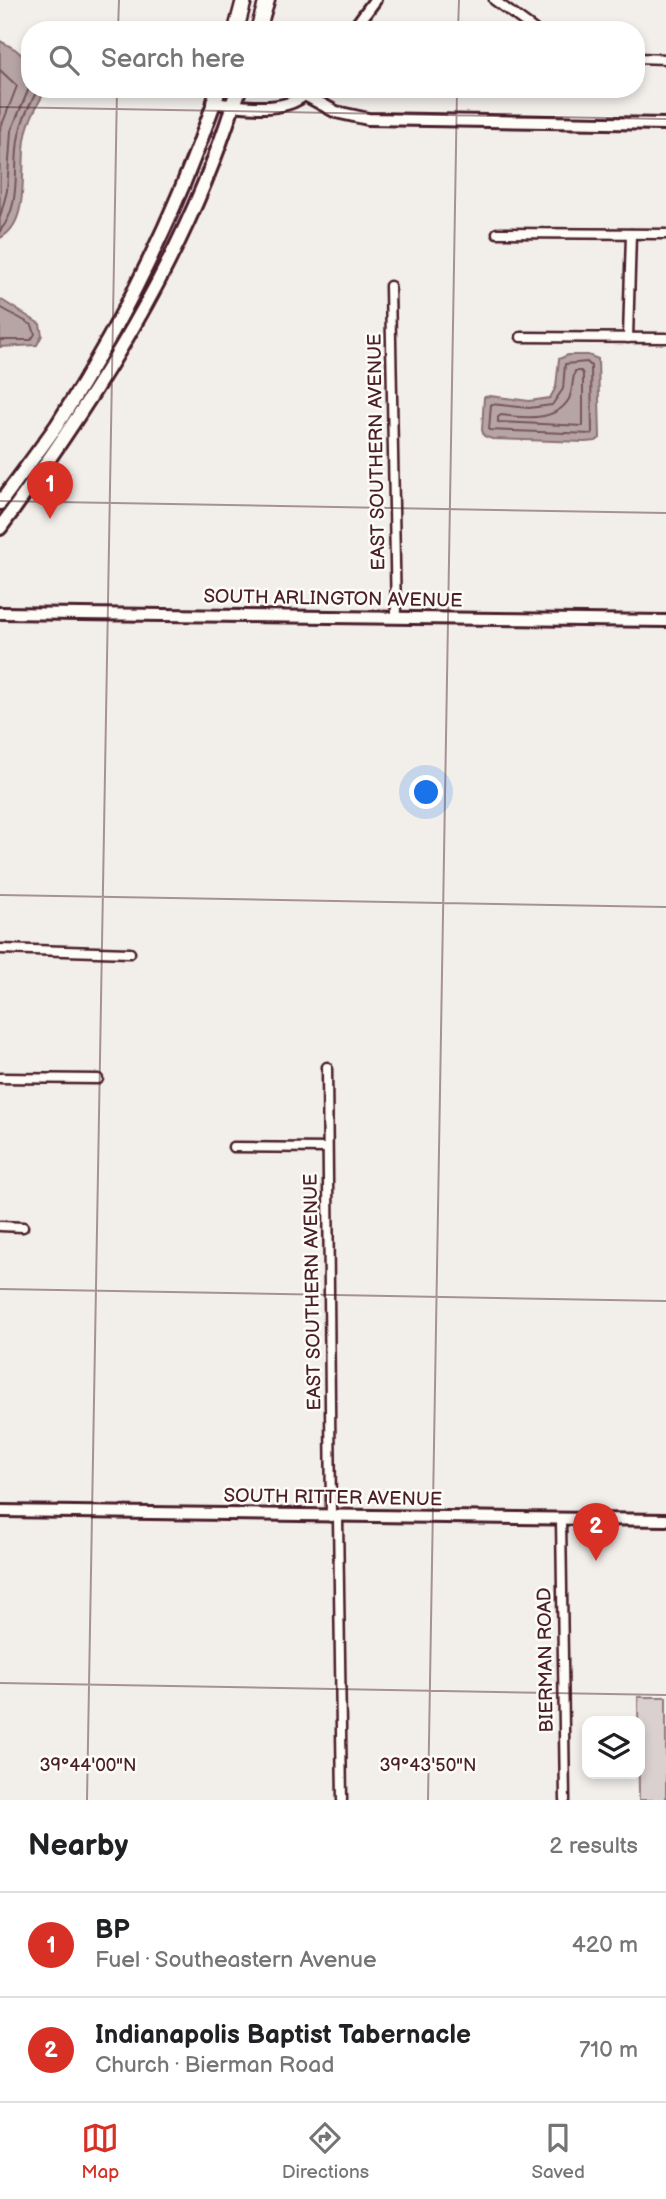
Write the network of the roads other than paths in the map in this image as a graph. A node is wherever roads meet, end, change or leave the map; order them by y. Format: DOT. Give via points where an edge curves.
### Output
graph roads {
  1 [pos="244,0"];
  2 [pos="267,0"];
  3 [pos="375,0"];
  4 [pos="494,0"];
  5 [pos="238,21"];
  6 [pos="261,21"];
  7 [pos="360,21"];
  8 [pos="523,21"];
  9 [pos="645,58"];
  10 [pos="666,59"];
  11 [pos="215,98"];
  12 [pos="220,98"];
  13 [pos="236,98"];
  14 [pos="297,98"];
  15 [pos="316,98"];
  16 [pos="233,105"];
  17 [pos="666,124"];
  18 [pos="497,233"];
  19 [pos="631,234"];
  20 [pos="666,234"];
  21 [pos="390,286"];
  22 [pos="521,337"];
  23 [pos="628,338"];
  24 [pos="666,338"];
  25 [pos="0,503"];
  26 [pos="0,528"];
  27 [pos="0,613"];
  28 [pos="396,617"];
  29 [pos="666,621"];
  30 [pos="0,949"];
  31 [pos="130,953"];
  32 [pos="327,1067"];
  33 [pos="0,1078"];
  34 [pos="98,1079"];
  35 [pos="233,1147"];
  36 [pos="327,1148"];
  37 [pos="0,1226"];
  38 [pos="23,1227"];
  39 [pos="0,1511"];
  40 [pos="335,1517"];
  41 [pos="561,1519"];
  42 [pos="666,1520"];
  43 [pos="342,1800"];
  44 [pos="565,1800"];
  1 -- 5 [label="highway"];
  2 -- 6 [label="highway"];
  3 -- 7 [label="street"];
  4 -- 8 [label="street"];
  9 -- 10 [label="street"];
  11 -- 25 [label="main road" via="171,211 111,334 55,427"];
  12 -- 16 [label="street"];
  13 -- 16 [label="highway"];
  14 -- 16 [label="street" via="278,105"];
  15 -- 17 [label="street" via="336,112 368,119"];
  16 -- 26 [label="main road" via="185,226 126,341 73,426"];
  18 -- 19 [label="street"];
  19 -- 20 [label="street"];
  19 -- 23 [label="street"];
  21 -- 28 [label="street, EAST SOUTHERN AVENUE"];
  22 -- 23 [label="street"];
  23 -- 24 [label="street"];
  27 -- 28 [label="street, SOUTH ARLINGTON AVENUE"];
  28 -- 29 [label="street, SOUTH ARLINGTON AVENUE"];
  30 -- 31 [label="street"];
  32 -- 36 [label="street, EAST SOUTHERN AVENUE"];
  33 -- 34 [label="street"];
  35 -- 36 [label="street"];
  36 -- 40 [label="street, EAST SOUTHERN AVENUE"];
  37 -- 38 [label="street"];
  39 -- 40 [label="street, SOUTH RITTER AVENUE"];
  40 -- 41 [label="street, SOUTH RITTER AVENUE"];
  40 -- 43 [label="street, EAST SOUTHERN AVENUE"];
  41 -- 42 [label="street, SOUTH RITTER AVENUE"];
  41 -- 44 [label="street, BIERMAN ROAD"];
}
